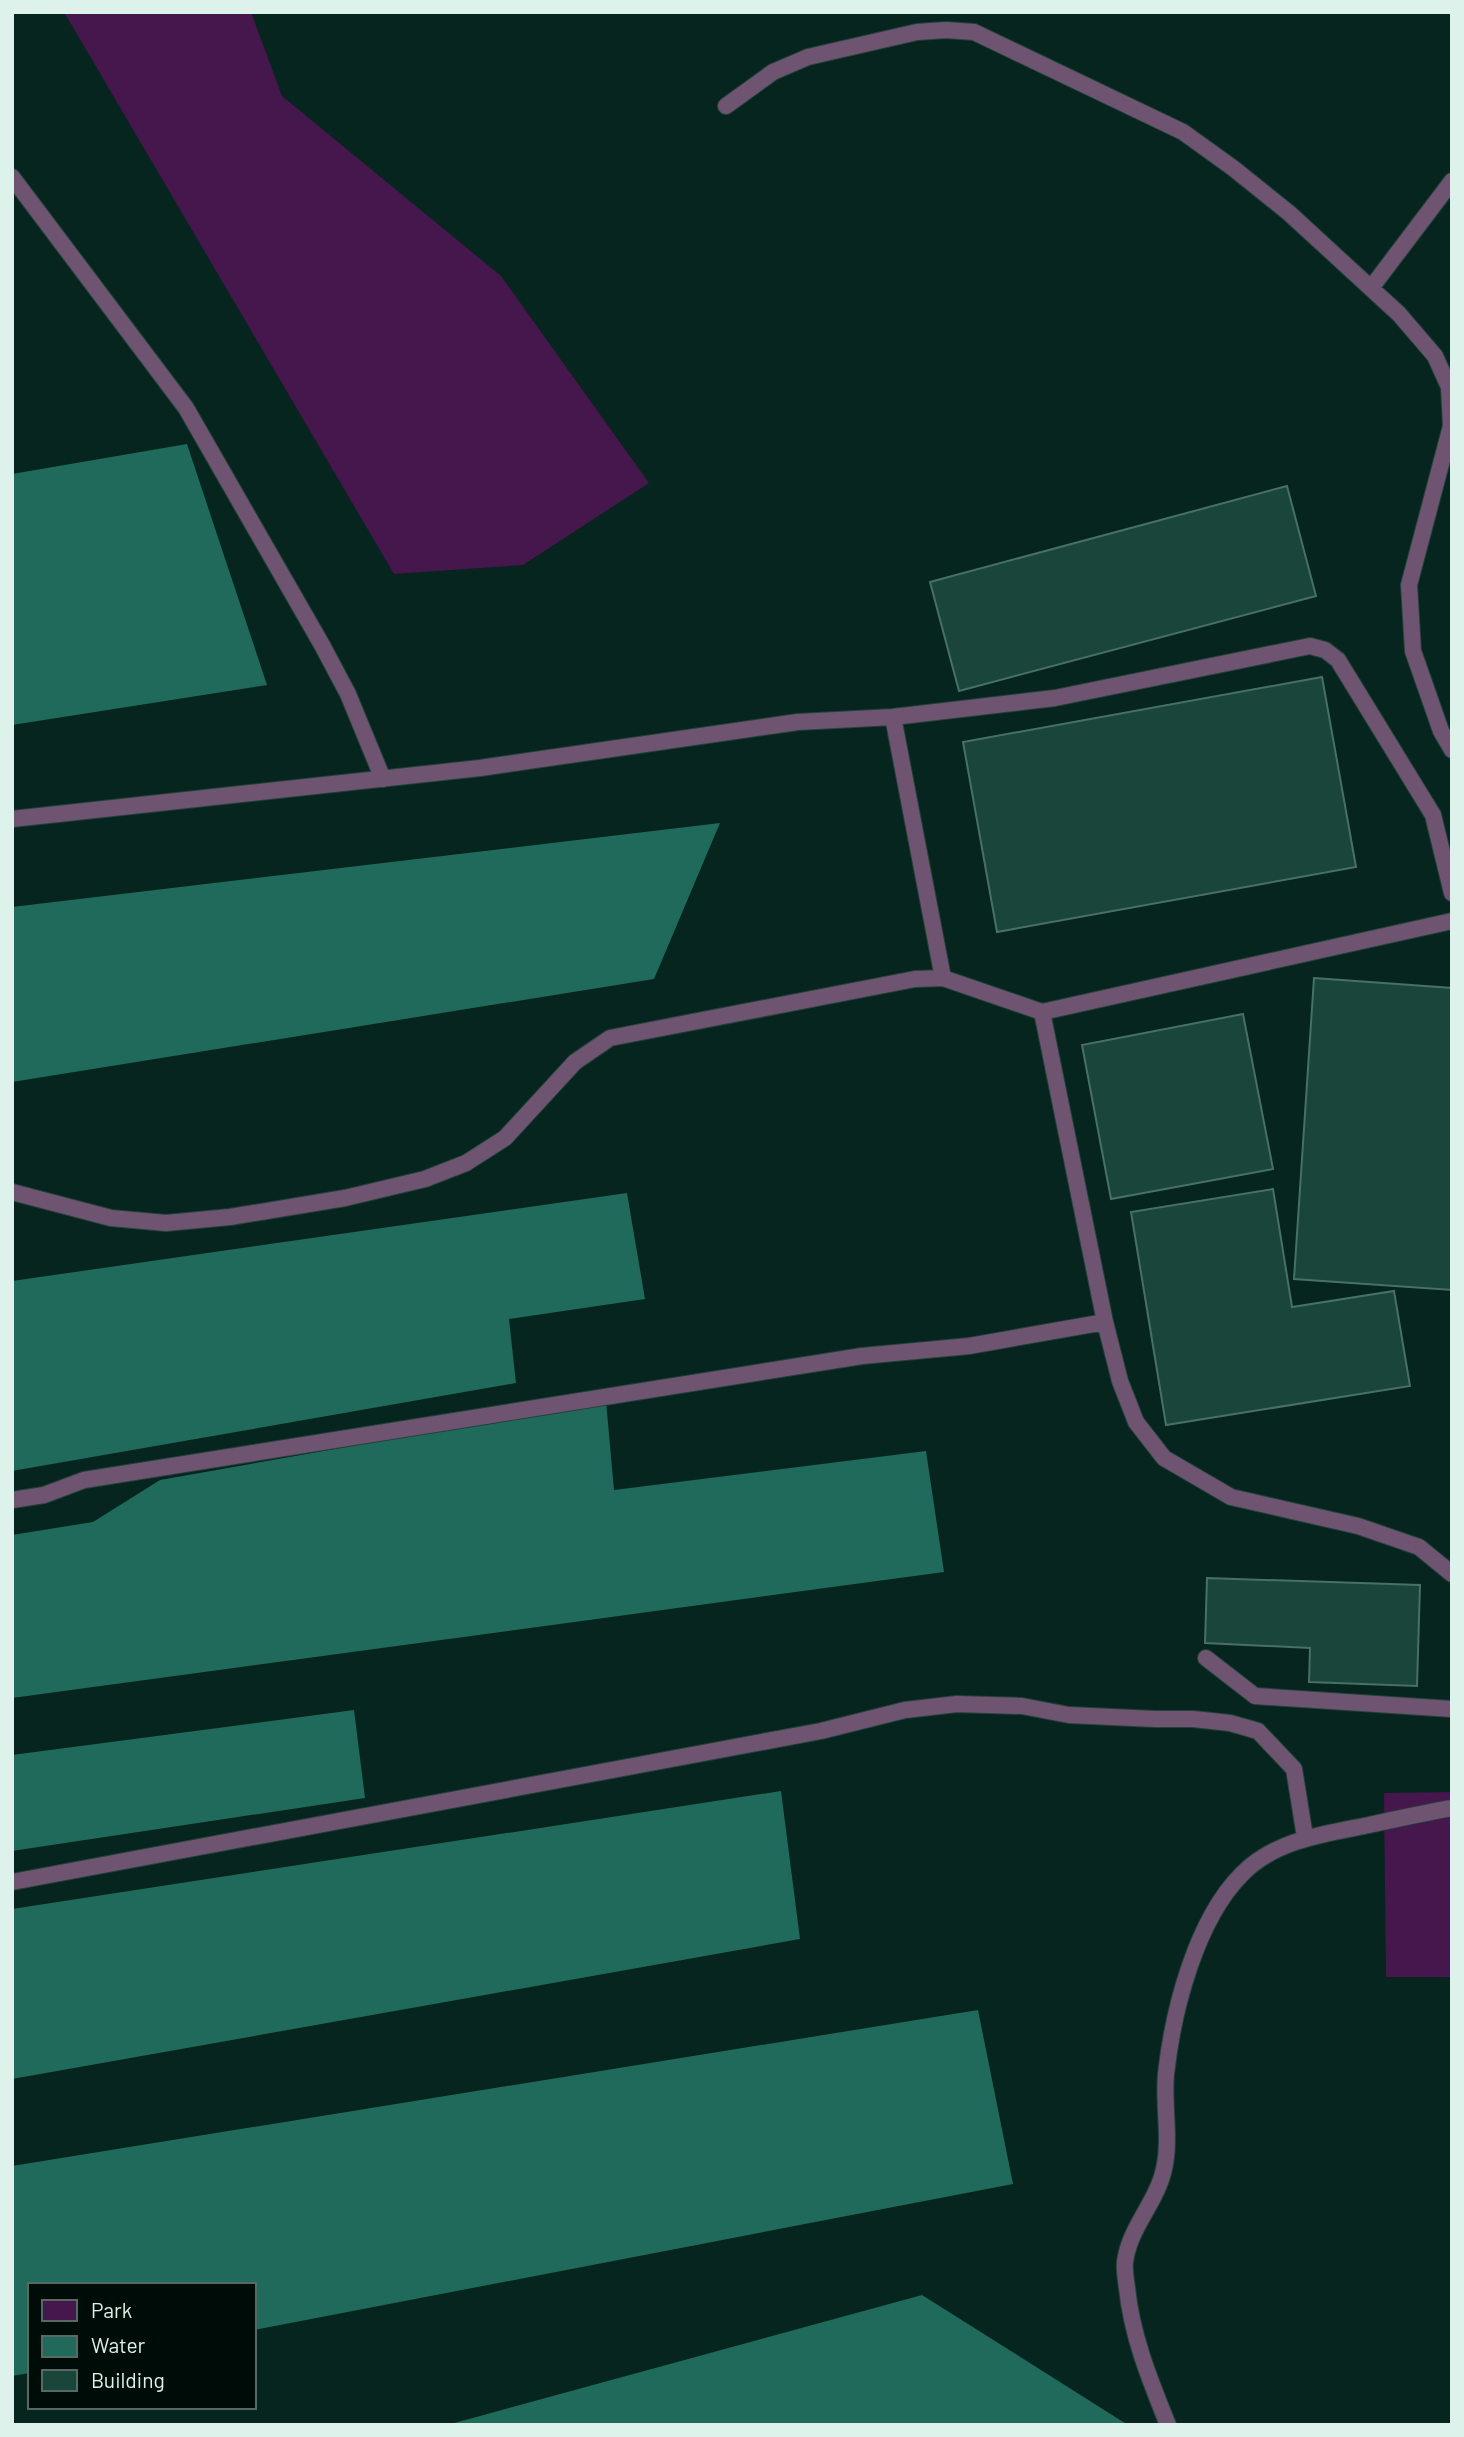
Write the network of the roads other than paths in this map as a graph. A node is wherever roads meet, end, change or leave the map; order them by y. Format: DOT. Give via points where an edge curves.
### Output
graph roads {
  1 [pos="726,106"];
  2 [pos="12,177"];
  3 [pos="1452,181"];
  4 [pos="1371,288"];
  5 [pos="893,717"];
  6 [pos="1452,750"];
  7 [pos="383,779"];
  8 [pos="12,820"];
  9 [pos="1452,893"];
  10 [pos="1452,920"];
  11 [pos="943,978"];
  12 [pos="1042,1012"];
  13 [pos="12,1192"];
  14 [pos="1105,1322"];
  15 [pos="12,1500"];
  16 [pos="1452,1574"];
  17 [pos="1206,1658"];
  18 [pos="1452,1709"];
  19 [pos="1452,1808"];
  20 [pos="1305,1837"];
  21 [pos="12,1882"];
  22 [pos="1168,2425"];
  1 -- 4 [label="lane" via="773,72 808,57 917,32 974,32 1182,132 1252,183"];
  2 -- 7 [label="lane" via="186,408 322,645"];
  3 -- 4 [label="lane"];
  4 -- 6 [label="lane" via="1435,356 1449,387 1451,426 1409,585 1413,651"];
  5 -- 7 [label="lane" via="798,722"];
  5 -- 9 [label="lane" via="1055,698 1310,646 1325,650 1338,660 1433,815"];
  5 -- 11 [label="lane"];
  7 -- 8 [label="lane"];
  10 -- 12 [label="lane"];
  11 -- 12 [label="lane"];
  11 -- 13 [label="lane" via="915,979 610,1038 575,1062 505,1138 466,1163 425,1179 345,1198 166,1223 111,1218"];
  12 -- 14 [label="lane"];
  14 -- 15 [label="lane" via="97,1477"];
  14 -- 16 [label="lane" via="1136,1422 1164,1458 1231,1497 1358,1526 1419,1547"];
  17 -- 18 [label="lane" via="1255,1696"];
  19 -- 20 [label="lane"];
  20 -- 21 [label="lane" via="1294,1769 1258,1731 1193,1719 1094,1717 1022,1706 957,1704 905,1710 821,1731"];
  20 -- 22 [label="lane" via="1266,1855 1242,1873 1199,1941 1183,1987 1166,2076 1164,2169 1125,2262 1130,2312 1142,2360"];
}
